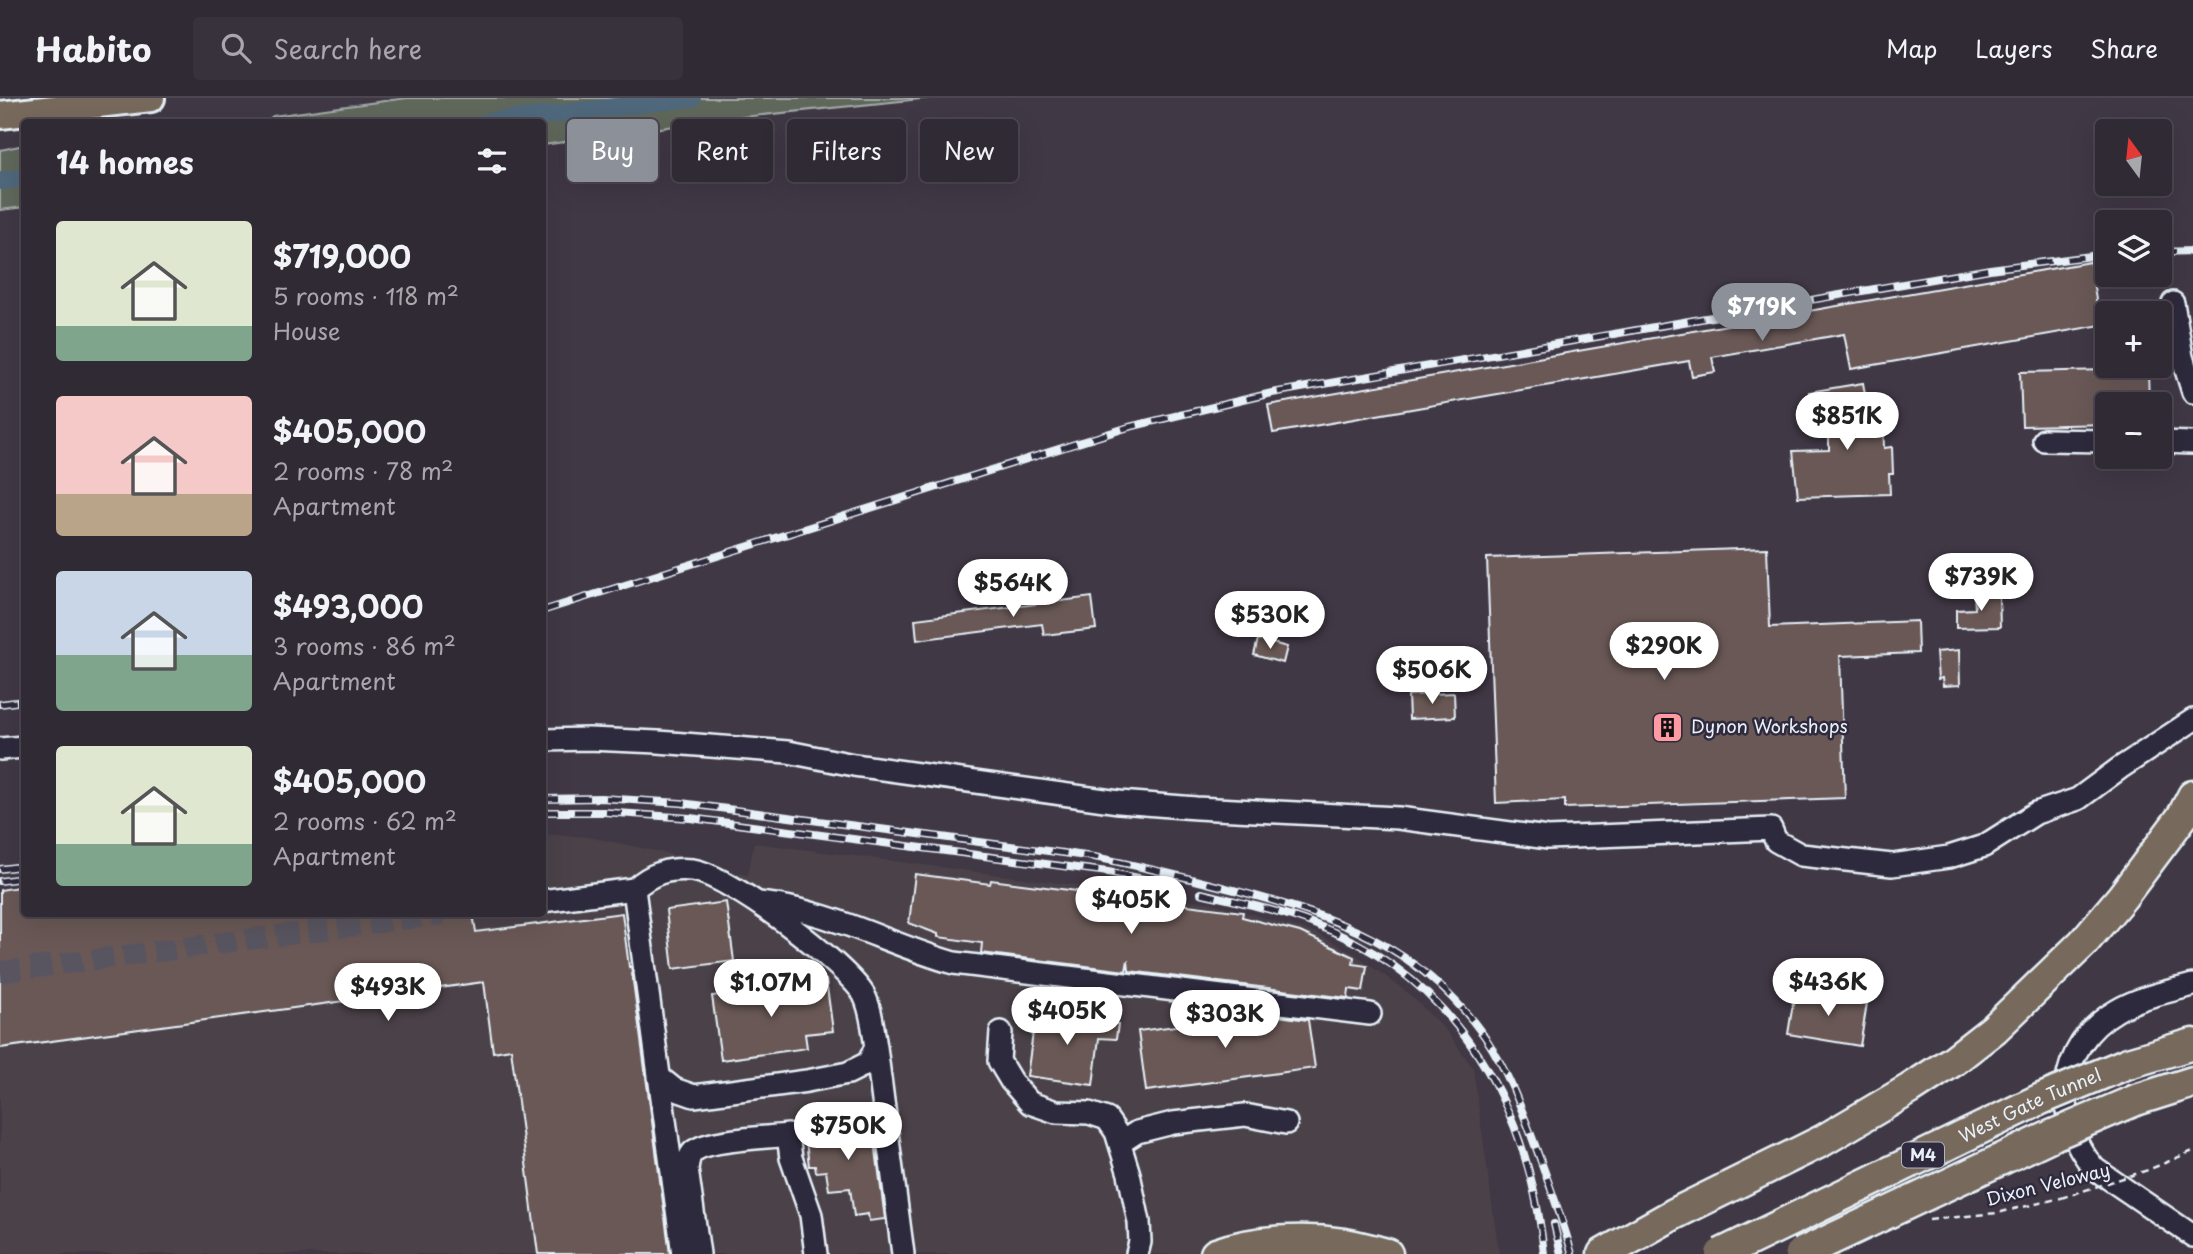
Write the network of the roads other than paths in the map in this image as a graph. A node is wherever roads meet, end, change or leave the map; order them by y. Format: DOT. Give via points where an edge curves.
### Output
graph roads {
  1 [pos="151,98"];
  2 [pos="0,115"];
  3 [pos="2173,303"];
  4 [pos="2193,392"];
  5 [pos="2045,440"];
  6 [pos="2095,441"];
  7 [pos="2172,442"];
  8 [pos="2193,443"];
  9 [pos="2193,720"];
  10 [pos="546,740"];
  11 [pos="21,747"];
  12 [pos="0,749"];
  13 [pos="2193,796"];
  14 [pos="634,889"];
  15 [pos="546,900"];
  16 [pos="757,903"];
  17 [pos="2193,985"];
  18 [pos="1370,1014"];
  19 [pos="1001,1032"];
  20 [pos="2193,1044"];
  21 [pos="876,1047"];
  22 [pos="659,1077"];
  23 [pos="2193,1082"];
  24 [pos="1286,1123"];
  25 [pos="1120,1143"];
  26 [pos="2193,1236"];
  27 [pos="683,1254"];
  28 [pos="699,1254"];
  29 [pos="816,1254"];
  30 [pos="903,1254"];
  31 [pos="1138,1254"];
  32 [pos="1216,1254"];
  33 [pos="1387,1254"];
  34 [pos="1604,1254"];
  35 [pos="1721,1254"];
  36 [pos="1800,1254"];
  1 -- 2 [label="main road"];
  3 -- 4 [label="lane"];
  5 -- 6 [label="lane"];
  7 -- 8 [label="lane"];
  9 -- 10 [label="lane" via="2078,799 2036,813 1984,846 1949,857 1892,865 1801,855 1776,841 1771,829 1548,838 1398,818 1119,802 788,752 644,741"];
  11 -- 12 [label="lane"];
  13 -- 34 [label="highway" via="2122,897 2058,968 1953,1061 1822,1141"];
  14 -- 15 [label="lane"];
  14 -- 16 [label="lane" via="664,870 695,870 728,883"];
  14 -- 22 [label="lane"];
  16 -- 18 [label="lane" via="825,915 954,963"];
  16 -- 21 [label="lane" via="857,984 870,1014"];
  17 -- 26 [label="lane" via="2139,999 2097,1025 2080,1044 2065,1102 2072,1135 2095,1169"];
  19 -- 25 [label="lane" via="999,1061 1030,1103 1056,1112 1090,1113 1107,1119"];
  20 -- 35 [label="highway, West Gate Tunnel / M4, bridge" via="2063,1090"];
  21 -- 22 [label="lane" via="868,1063 848,1073 794,1083 694,1096"];
  21 -- 30 [label="lane"];
  22 -- 27 [label="lane"];
  23 -- 36 [label="highway, West Gate Tunnel / M4, bridge" via="2053,1135"];
  24 -- 25 [label="lane" via="1245,1115 1173,1123 1137,1132"];
  25 -- 31 [label="lane" via="1139,1222"];
  28 -- 29 [label="lane" via="688,1160 692,1153 700,1147 788,1135 811,1215"];
  32 -- 33 [label="highway" via="1248,1245 1307,1241"];
}
